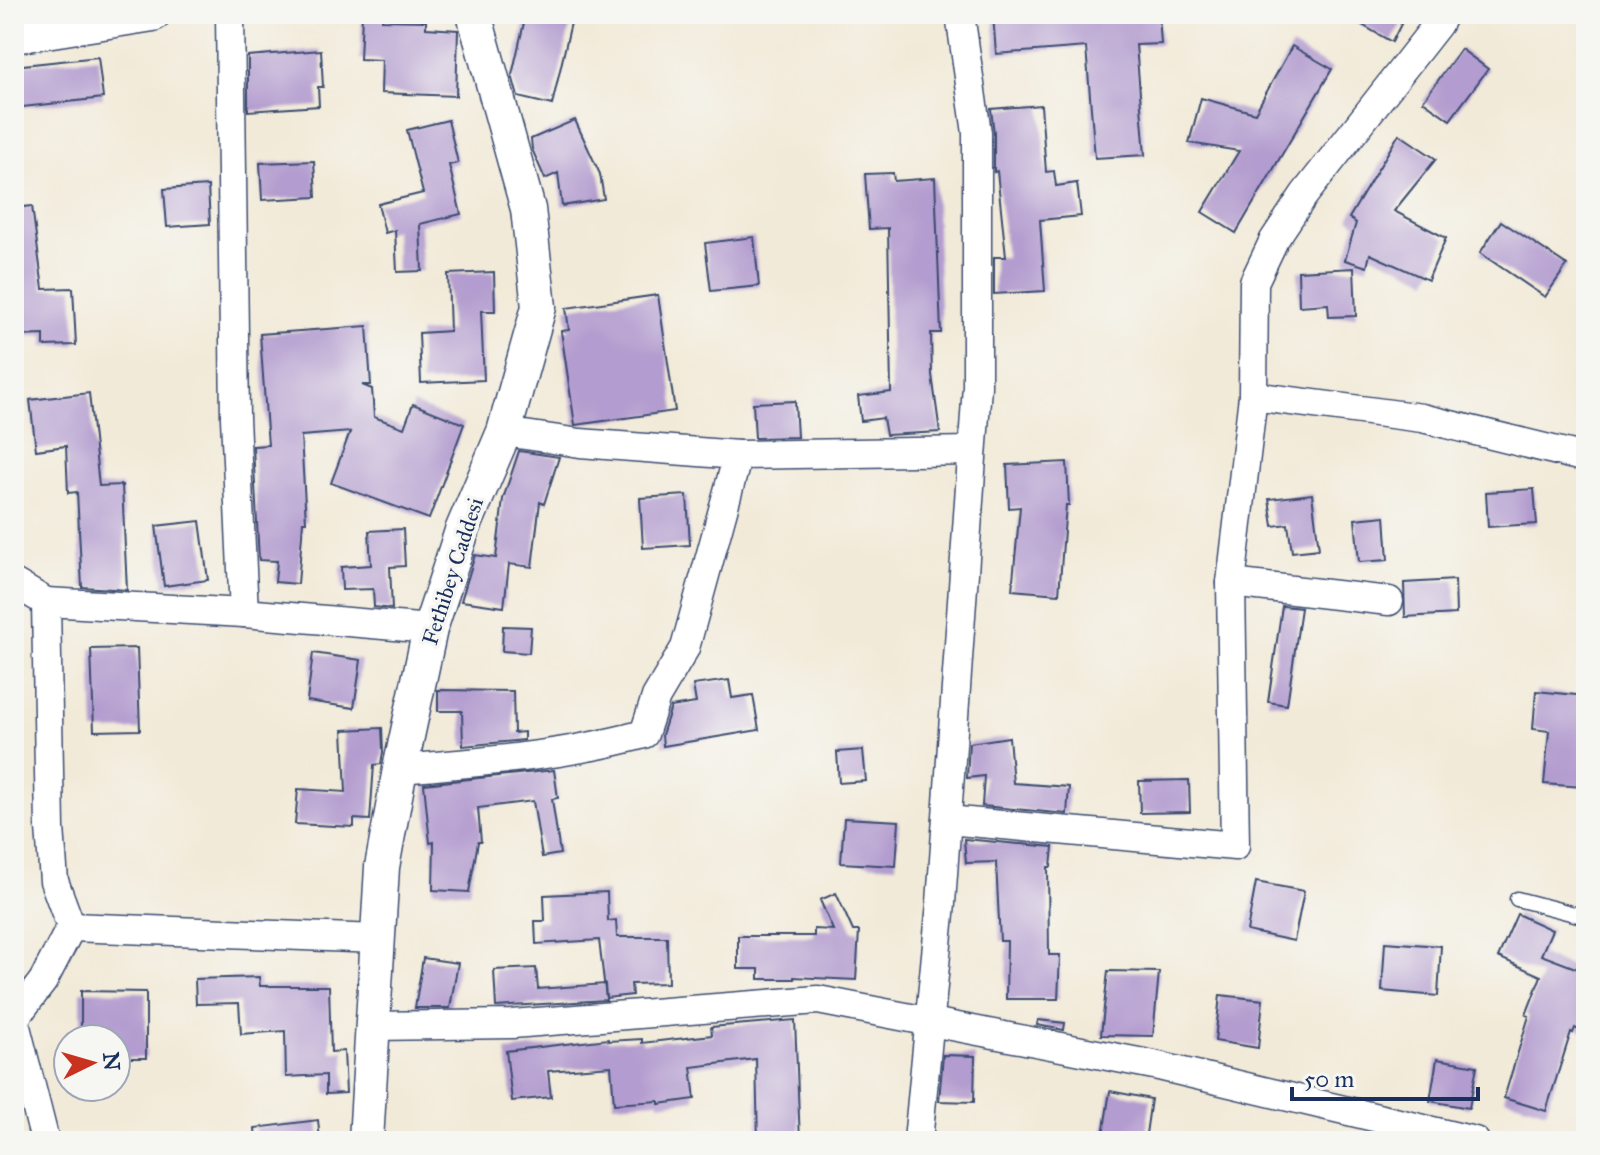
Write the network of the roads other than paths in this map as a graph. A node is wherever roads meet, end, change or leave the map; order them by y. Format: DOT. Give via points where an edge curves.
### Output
graph roads {
  1 [pos="153,14"];
  2 [pos="230,14"];
  3 [pos="474,14"];
  4 [pos="960,14"];
  5 [pos="1443,14"];
  6 [pos="72,20"];
  7 [pos="14,36"];
  8 [pos="1253,396"];
  9 [pos="504,432"];
  10 [pos="972,451"];
  11 [pos="738,455"];
  12 [pos="1586,458"];
  13 [pos="14,583"];
  14 [pos="1231,583"];
  15 [pos="1389,601"];
  16 [pos="46,602"];
  17 [pos="244,613"];
  18 [pos="430,629"];
  19 [pos="400,769"];
  20 [pos="947,820"];
  21 [pos="1517,899"];
  22 [pos="1586,917"];
  23 [pos="71,927"];
  24 [pos="378,939"];
  25 [pos="14,1019"];
  26 [pos="929,1022"];
  27 [pos="373,1026"];
  28 [pos="45,1141"];
  29 [pos="366,1141"];
  30 [pos="918,1141"];
  31 [pos="1475,1141"];
  1 -- 6 [label="street"];
  2 -- 17 [label="street" via="235,418"];
  3 -- 9 [label="street, Fethibey Caddesi" via="528,209 539,307"];
  4 -- 10 [label="street" via="977,133"];
  5 -- 8 [label="street" via="1274,240 1254,282"];
  6 -- 7 [label="street"];
  8 -- 12 [label="street" via="1422,418"];
  8 -- 14 [label="street"];
  9 -- 11 [label="street"];
  9 -- 18 [label="street, Fethibey Caddesi" via="462,531"];
  10 -- 11 [label="street"];
  10 -- 20 [label="street"];
  11 -- 19 [label="street" via="685,648 656,697 644,734 539,757"];
  13 -- 16 [label="street"];
  14 -- 15 [label="street"];
  14 -- 20 [label="street" via="1235,846"];
  16 -- 17 [label="street"];
  16 -- 23 [label="street" via="54,881"];
  17 -- 18 [label="street"];
  18 -- 19 [label="street, Fethibey Caddesi"];
  19 -- 24 [label="street, Fethibey Caddesi" via="382,867"];
  20 -- 26 [label="street"];
  21 -- 22 [label="lane"];
  23 -- 24 [label="street"];
  23 -- 25 [label="street" via="43,981"];
  24 -- 27 [label="street, Fethibey Caddesi"];
  25 -- 28 [label="street"];
  26 -- 27 [label="street" via="818,1000 512,1024"];
  26 -- 30 [label="street"];
  26 -- 31 [label="street" via="1154,1065"];
  27 -- 29 [label="street, Fethibey Caddesi"];
}
